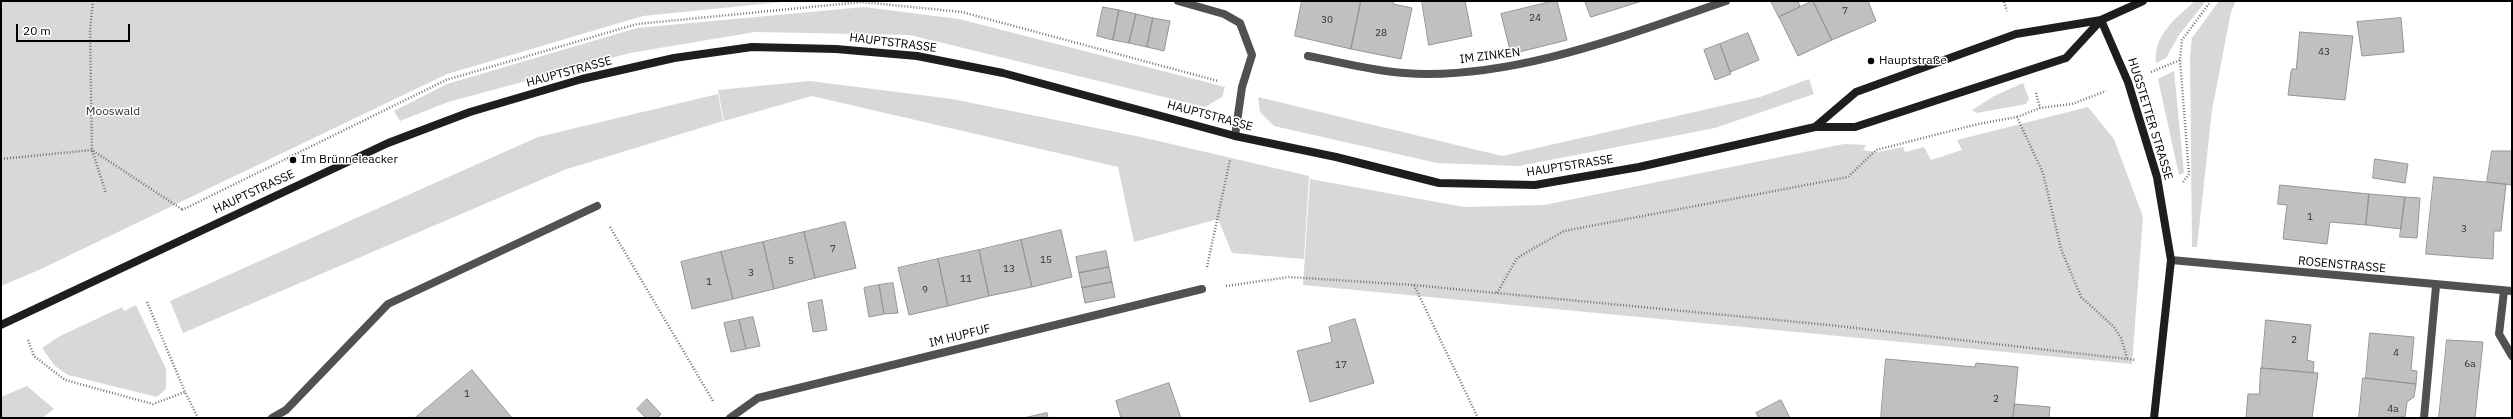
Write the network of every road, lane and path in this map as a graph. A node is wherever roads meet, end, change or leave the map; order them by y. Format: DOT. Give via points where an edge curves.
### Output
graph roads {
  1 [pos="93,1"];
  2 [pos="1178,1"];
  3 [pos="1726,1"];
  4 [pos="2143,1"];
  5 [pos="2211,1"];
  6 [pos="2102,20"];
  7 [pos="1308,56"];
  8 [pos="2180,60"];
  9 [pos="2128,82"];
  10 [pos="2017,117"];
  11 [pos="1815,127"];
  12 [pos="1235,136"];
  13 [pos="92,150"];
  14 [pos="1,159"];
  15 [pos="106,192"];
  16 [pos="597,206"];
  17 [pos="2162,210"];
  18 [pos="219,222"];
  19 [pos="2171,260"];
  20 [pos="1413,285"];
  21 [pos="2436,286"];
  22 [pos="1202,289"];
  23 [pos="2508,291"];
  24 [pos="1497,293"];
  25 [pos="147,302"];
  26 [pos="18,317"];
  27 [pos="1,325"];
  28 [pos="2512,356"];
  29 [pos="2127,358"];
  30 [pos="2159,368"];
  31 [pos="185,392"];
  32 [pos="715,404"];
  33 [pos="198,418"];
  34 [pos="272,418"];
  35 [pos="730,418"];
  36 [pos="1478,418"];
  37 [pos="2154,418"];
  38 [pos="2424,418"];
  1 -- 13 [label="path" via="90,30"];
  2 -- 12 [label="street" via="1224,14 1240,23 1252,55 1242,87"];
  3 -- 7 [label="street, IM ZINKEN" via="1625,35 1532,62 1453,72 1404,73"];
  4 -- 6 [label="street, HAUPTSTRASSE"];
  5 -- 8 [label="path" via="2182,40"];
  6 -- 9 [label="street, HUGSTETTER STRASSE"];
  6 -- 11 [label="street, HAUPTSTRASSE" via="2016,34 1885,81 1856,92"];
  6 -- 11 [label="street, HAUPTSTRASSE" via="2066,58 1855,127"];
  8 -- 9 [label="path"];
  8 -- 17 [label="path" via="2189,174"];
  9 -- 10 [label="path" via="2072,104 2040,108"];
  9 -- 17 [label="street, HUGSTETTER STRASSE" via="2157,177"];
  10 -- 24 [label="path" via="1978,124 1876,150 1848,177 1564,231 1517,258"];
  10 -- 29 [label="path" via="2043,173 2061,249 2081,297 2114,327 2122,338"];
  11 -- 12 [label="street, HAUPTSTRASSE" via="1639,167 1535,185 1439,184"];
  12 -- 18 [label="street, HAUPTSTRASSE" via="1003,73 917,56 836,49 752,47 674,58 582,79 470,112 388,143"];
  12 -- 22 [label="path"];
  13 -- 14 [label="path"];
  13 -- 15 [label="path"];
  13 -- 18 [label="path" via="182,210"];
  16 -- 32 [label="path"];
  16 -- 34 [label="street" via="388,304 286,410"];
  17 -- 19 [label="street, HUGSTETTER STRASSE"];
  18 -- 26 [label="street, HAUPTSTRASSE"];
  19 -- 21 [label="street, ROSENSTRASSE"];
  19 -- 30 [label="street, HUGSTETTER STRASSE"];
  20 -- 22 [label="path" via="1289,277"];
  20 -- 24 [label="path"];
  20 -- 36 [label="path"];
  21 -- 23 [label="street, ROSENSTRASSE"];
  21 -- 38 [label="street"];
  22 -- 35 [label="street, IM HUPFUF" via="758,398"];
  23 -- 28 [label="street" via="2499,334"];
  24 -- 29 [label="path" via="1837,326"];
  25 -- 31 [label="path"];
  26 -- 27 [label="street, HAUPTSTRASSE"];
  26 -- 31 [label="path" via="34,356 65,380 152,404"];
  29 -- 30 [label="path"];
  30 -- 37 [label="street, HUGSTETTER STRASSE"];
  31 -- 33 [label="path"];
}
